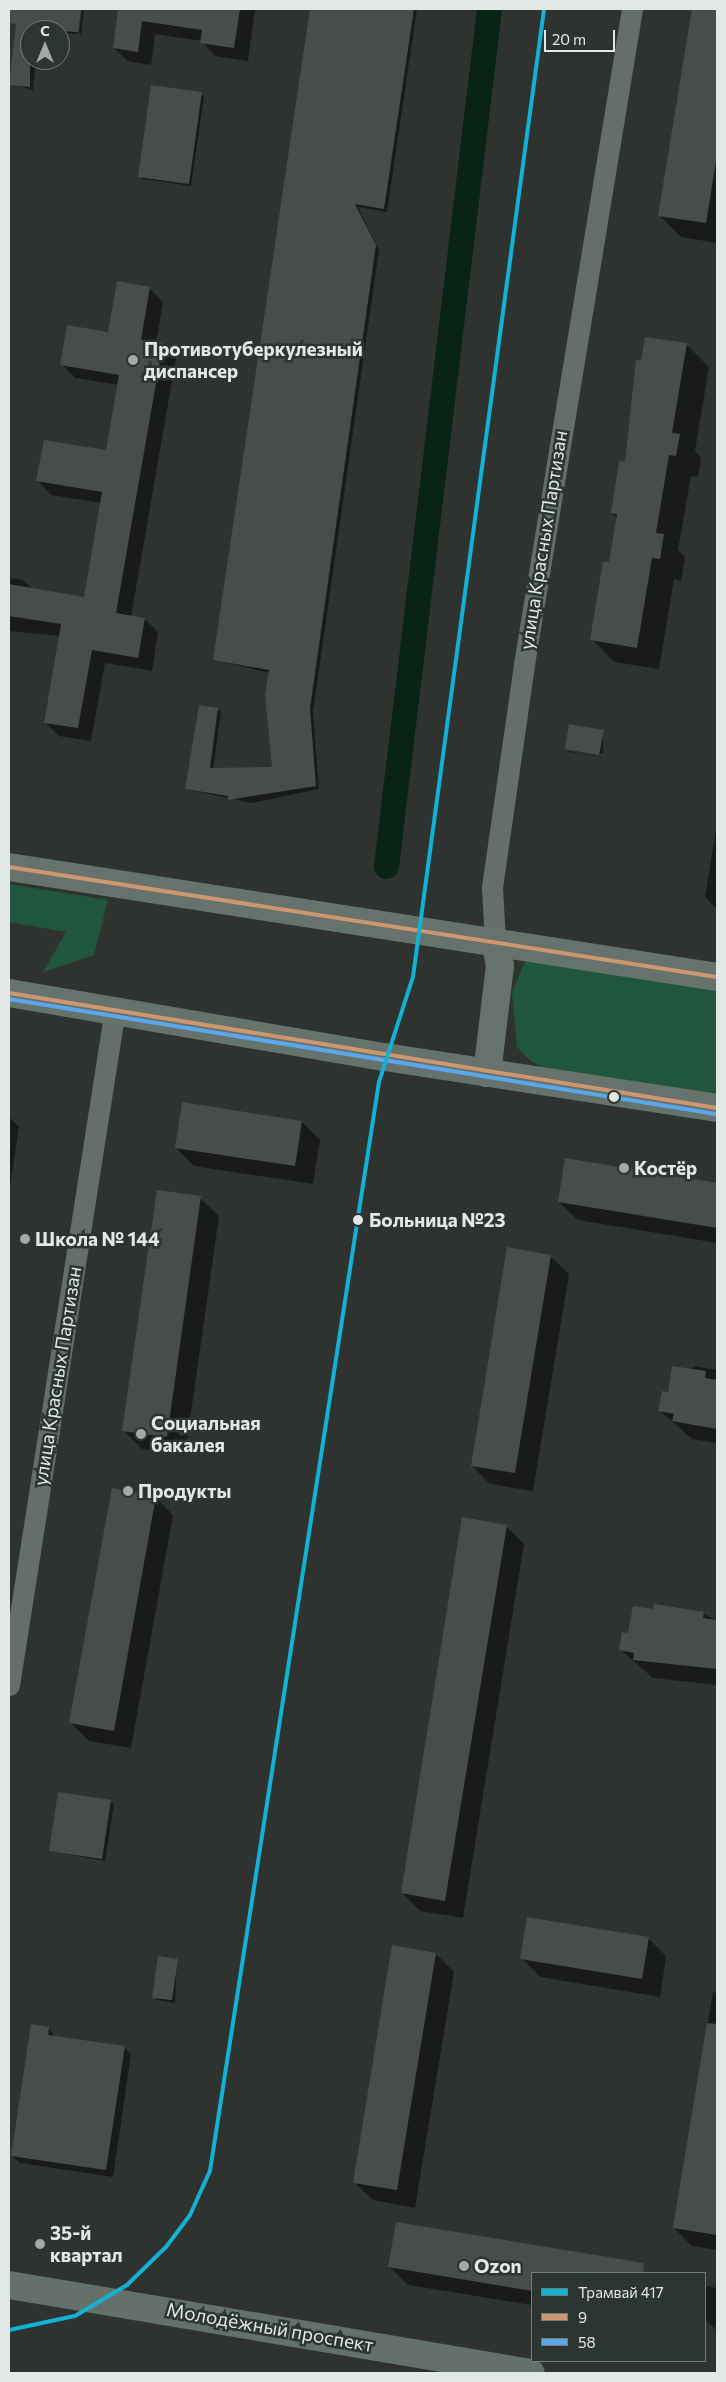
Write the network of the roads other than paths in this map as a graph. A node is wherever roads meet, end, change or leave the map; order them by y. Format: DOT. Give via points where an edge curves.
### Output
graph roads {
  1 [pos="632,9"];
  2 [pos="9,867"];
  3 [pos="495,941"];
  4 [pos="717,976"];
  5 [pos="9,992"];
  6 [pos="115,1009"];
  7 [pos="487,1073"];
  8 [pos="717,1108"];
  9 [pos="9,1685"];
  10 [pos="9,2285"];
  11 [pos="531,2373"];
  1 -- 3 [label="street, улица Красных Партизан" via="524,664 492,886"];
  2 -- 3 [label="street"];
  3 -- 4 [label="street"];
  3 -- 7 [label="street, улица Красных Партизан" via="500,966"];
  5 -- 6 [label="street"];
  6 -- 7 [label="street"];
  6 -- 9 [label="street, улица Красных Партизан"];
  7 -- 8 [label="street"];
  10 -- 11 [label="main road, Молодёжный проспект"];
}
